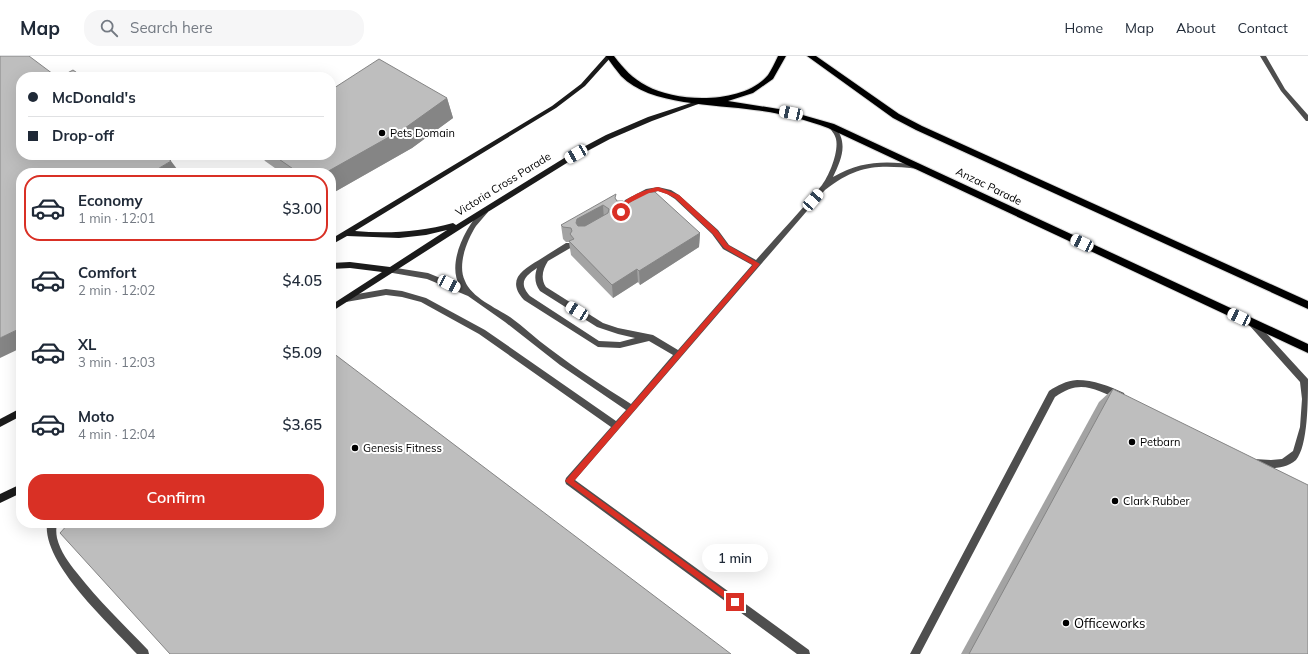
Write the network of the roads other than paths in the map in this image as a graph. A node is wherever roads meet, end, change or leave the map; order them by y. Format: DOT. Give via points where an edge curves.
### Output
graph roads {
  1 [pos="609,56"];
  2 [pos="782,56"];
  3 [pos="811,56"];
  4 [pos="1263,56"];
  5 [pos="703,102"];
  6 [pos="1308,119"];
  7 [pos="831,126"];
  8 [pos="924,168"];
  9 [pos="823,188"];
  10 [pos="490,206"];
  11 [pos="621,212"];
  12 [pos="467,221"];
  13 [pos="345,233"];
  14 [pos="336,239"];
  15 [pos="569,245"];
  16 [pos="547,258"];
  17 [pos="757,264"];
  18 [pos="336,266"];
  19 [pos="390,270"];
  20 [pos="470,294"];
  21 [pos="346,299"];
  22 [pos="336,305"];
  23 [pos="1308,305"];
  24 [pos="1252,323"];
  25 [pos="650,337"];
  26 [pos="1308,349"];
  27 [pos="679,355"];
  28 [pos="1306,382"];
  29 [pos="1130,401"];
  30 [pos="632,409"];
  31 [pos="16,415"];
  32 [pos="0,423"];
  33 [pos="617,426"];
  34 [pos="1306,432"];
  35 [pos="1245,460"];
  36 [pos="16,491"];
  37 [pos="0,499"];
  38 [pos="52,528"];
  39 [pos="144,654"];
  40 [pos="805,654"];
  41 [pos="915,654"];
  1 -- 5 [label="main road, Anzac Parade" via="622,72 644,87 672,98"];
  1 -- 13 [label="main road" via="583,85 558,104"];
  2 -- 5 [label="main road" via="773,74 758,87 735,96"];
  3 -- 23 [label="main road, Anzac Parade" via="848,84 919,128"];
  4 -- 6 [label="street" via="1283,90"];
  5 -- 7 [label="main road, Anzac Parade" via="781,111 808,117"];
  5 -- 10 [label="main road, Victoria Cross Parade" via="650,119 608,137 557,164"];
  7 -- 8 [label="main road, Anzac Parade"];
  7 -- 9 [label="street" via="840,137 840,147"];
  8 -- 9 [label="street" via="886,164 857,167 845,172"];
  8 -- 24 [label="main road, Anzac Parade"];
  9 -- 17 [label="street"];
  10 -- 12 [label="main road, Victoria Cross Parade"];
  10 -- 20 [label="street" via="471,228 461,256 460,277"];
  11 -- 17 [label="street" via="627,202 648,191 658,189 669,192 715,232 726,247"];
  12 -- 13 [label="main road" via="439,230 406,236 382,237"];
  12 -- 19 [label="main road, Victoria Cross Parade"];
  13 -- 14 [label="main road"];
  15 -- 16 [label="street"];
  16 -- 25 [label="street" via="538,276 538,283 542,289 600,325"];
  16 -- 25 [label="street" via="528,270 521,278 520,288 527,298 598,344 620,345"];
  17 -- 27 [label="street"];
  18 -- 19 [label="main road"];
  19 -- 20 [label="street" via="428,276"];
  19 -- 21 [label="main road, Victoria Cross Parade"];
  20 -- 30 [label="street" via="552,356"];
  21 -- 22 [label="main road, Victoria Cross Parade"];
  21 -- 33 [label="street" via="386,292 423,300 482,332"];
  24 -- 26 [label="main road, Anzac Parade"];
  24 -- 28 [label="street, Anzac Parade"];
  25 -- 27 [label="street"];
  27 -- 30 [label="street"];
  28 -- 34 [label="street"];
  29 -- 41 [label="street" via="1096,384 1068,384 1052,394"];
  30 -- 33 [label="street"];
  31 -- 32 [label="main road"];
  33 -- 40 [label="street" via="569,481"];
  34 -- 35 [label="street" via="1296,454 1289,461 1268,464"];
  36 -- 37 [label="main road"];
  38 -- 39 [label="street" via="53,542 63,562"];
}
